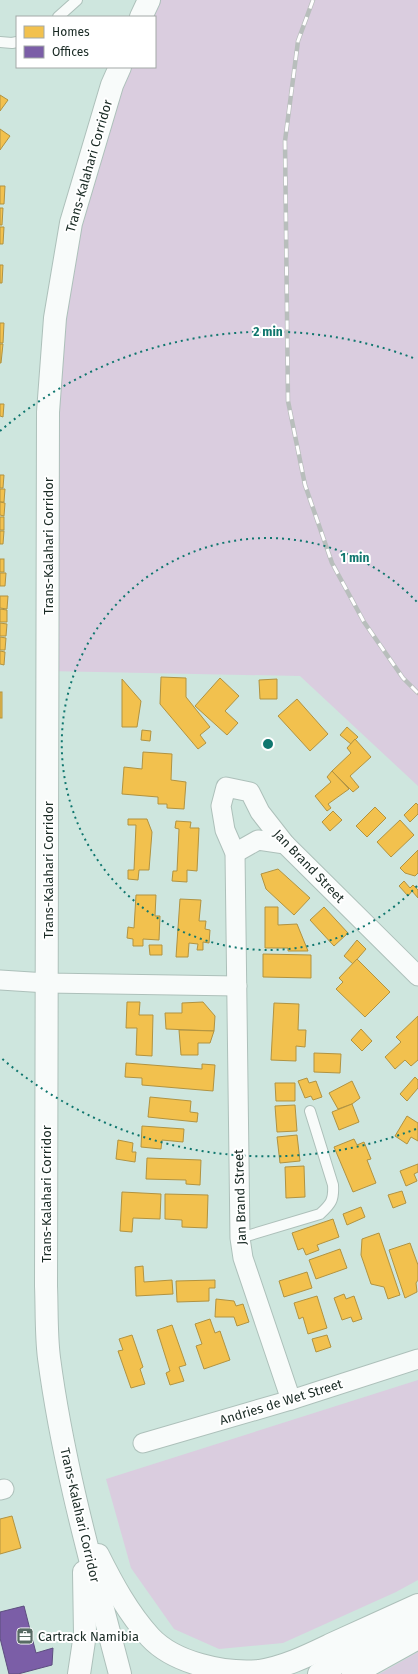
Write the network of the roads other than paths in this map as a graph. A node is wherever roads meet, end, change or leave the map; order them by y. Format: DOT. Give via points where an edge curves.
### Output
graph roads {
  1 [pos="77,0"];
  2 [pos="149,0"];
  3 [pos="59,16"];
  4 [pos="141,16"];
  5 [pos="0,42"];
  6 [pos="16,42"];
  7 [pos="120,68"];
  8 [pos="285,844"];
  9 [pos="235,853"];
  10 [pos="418,976"];
  11 [pos="0,980"];
  12 [pos="47,983"];
  13 [pos="236,986"];
  14 [pos="310,1111"];
  15 [pos="240,1238"];
  16 [pos="418,1359"];
  17 [pos="291,1400"];
  18 [pos="142,1443"];
  19 [pos="80,1520"];
  20 [pos="418,1605"];
  21 [pos="418,1616"];
  22 [pos="418,1638"];
  23 [pos="79,1674"];
  24 [pos="120,1674"];
  25 [pos="319,1674"];
  26 [pos="353,1674"];
  1 -- 3 [label="lane"];
  2 -- 4 [label="main road"];
  5 -- 6 [label="lane"];
  7 -- 12 [label="main road, Trans-Kalahari Corridor" via="112,85 71,223 55,318 48,412"];
  8 -- 9 [label="street" via="258,840"];
  8 -- 9 [label="street, Jan Brand Street" via="260,812 250,792 226,787 221,806 226,830"];
  8 -- 10 [label="street, Jan Brand Street"];
  9 -- 13 [label="street, Jan Brand Street"];
  11 -- 12 [label="street"];
  12 -- 13 [label="street"];
  12 -- 19 [label="main road, Trans-Kalahari Corridor" via="46,1286 49,1357 60,1428"];
  13 -- 15 [label="street, Jan Brand Street"];
  14 -- 15 [label="lane" via="333,1185 334,1195 330,1205 320,1214"];
  15 -- 17 [label="street, Jan Brand Street" via="244,1258"];
  16 -- 17 [label="street, Andries de Wet Street"];
  17 -- 18 [label="street, Andries de Wet Street"];
  19 -- 20 [label="main road" via="107,1573 133,1616 151,1638 176,1656 201,1666 230,1672 258,1672 287,1664"];
  19 -- 23 [label="main road" via="85,1587 85,1634"];
  19 -- 24 [label="main road, Trans-Kalahari Corridor"];
  21 -- 25 [label="main road"];
  22 -- 26 [label="main road"];
}
